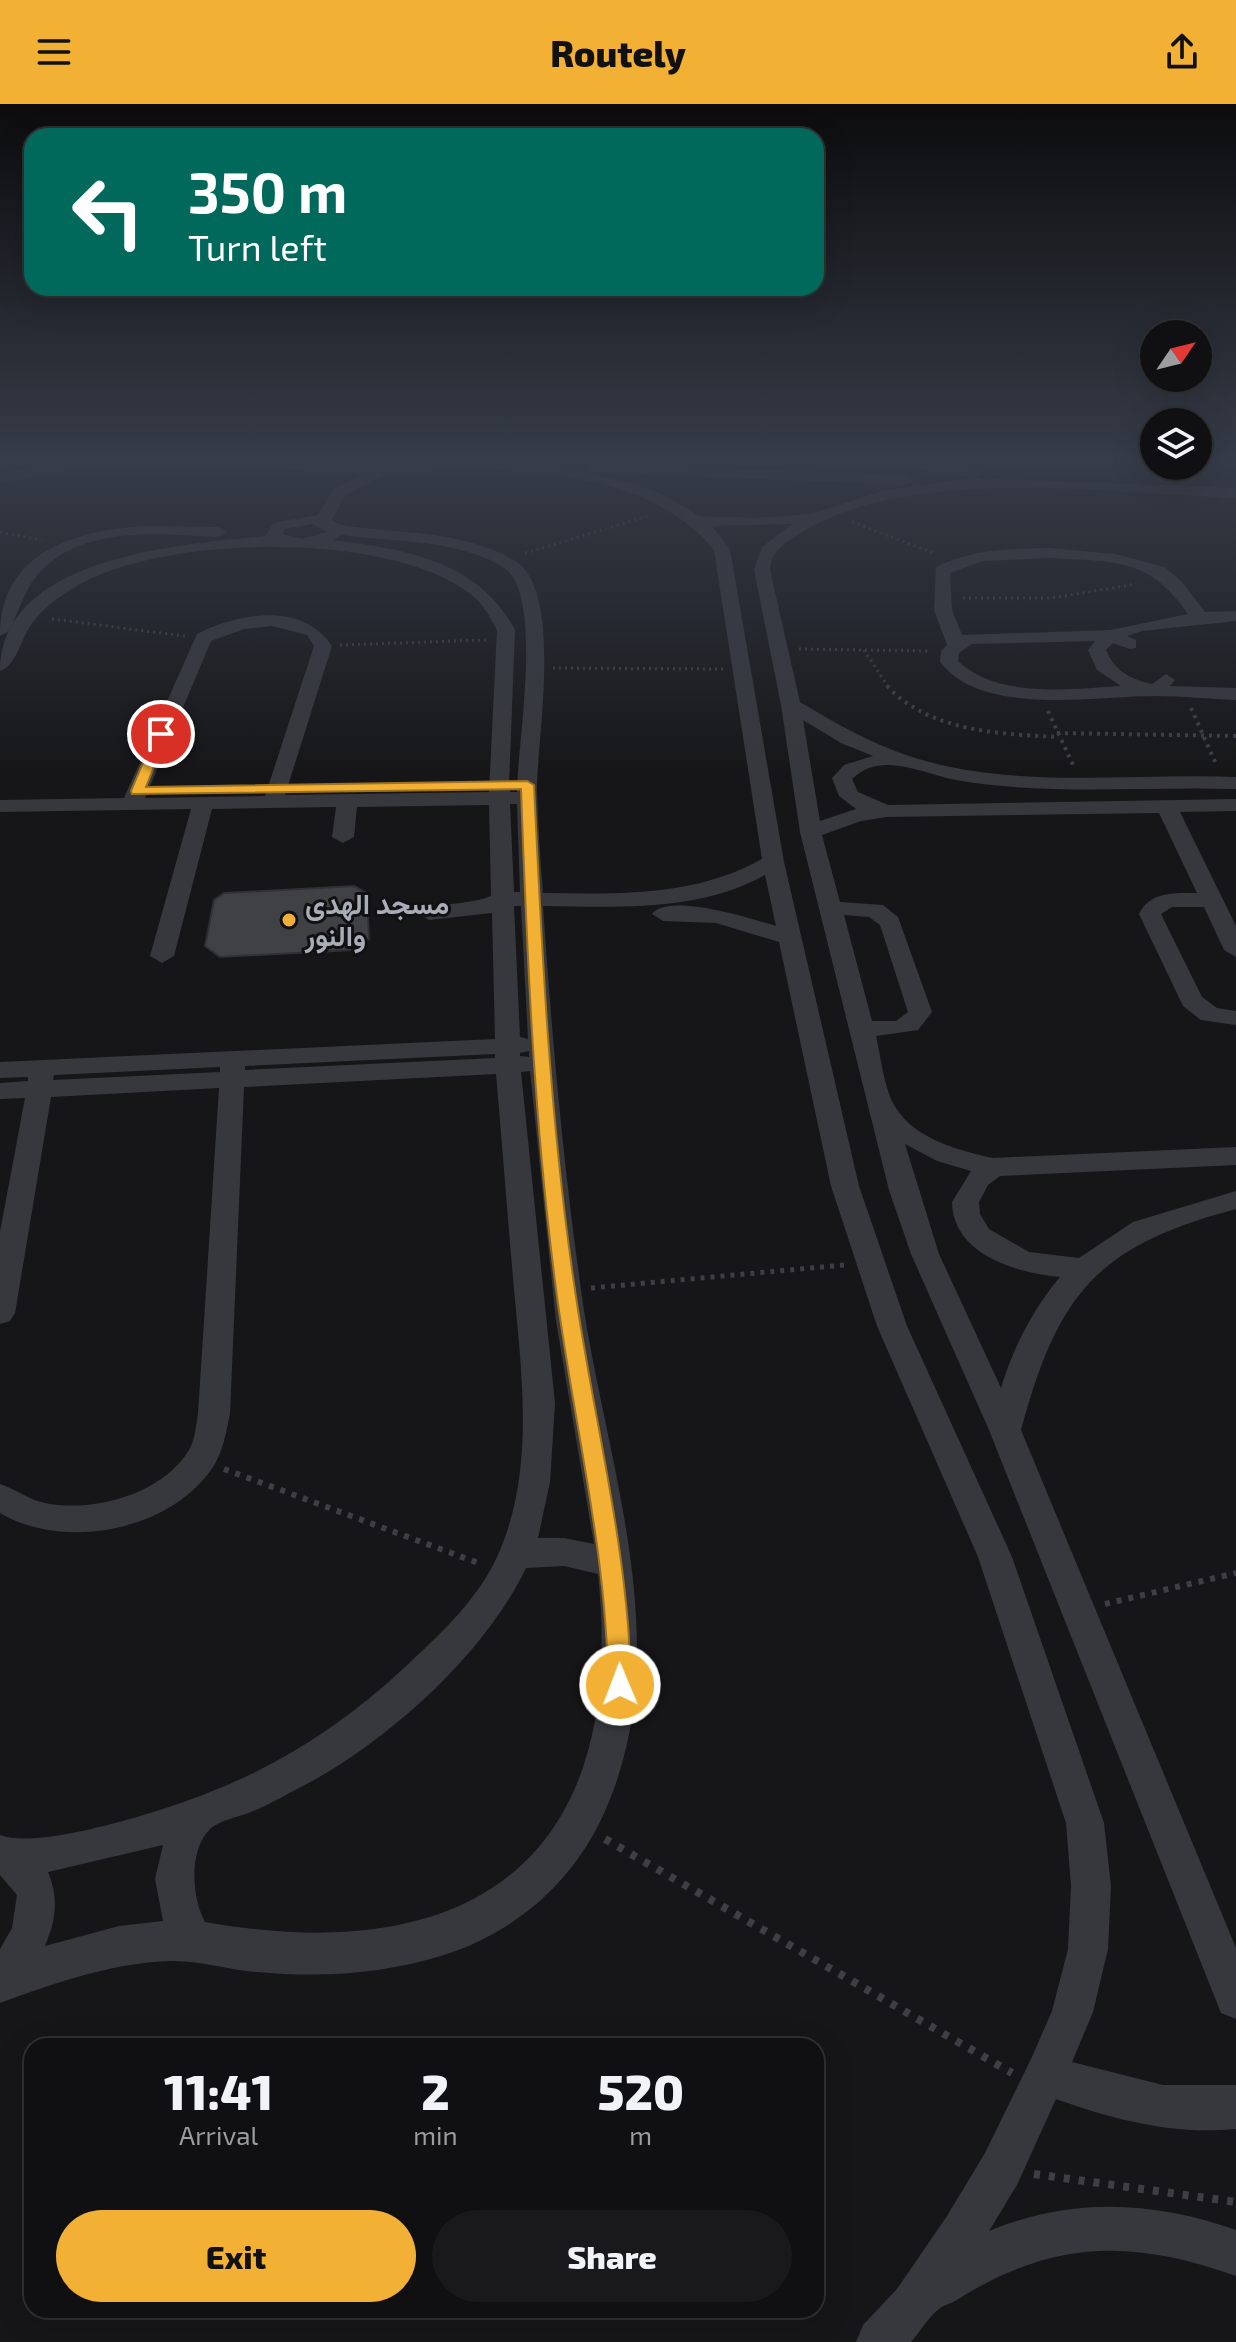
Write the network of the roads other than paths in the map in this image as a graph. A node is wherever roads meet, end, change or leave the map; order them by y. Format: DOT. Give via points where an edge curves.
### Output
graph roads {
  1 [pos="36,566"];
  2 [pos="115,566"];
  3 [pos="439,566"];
  4 [pos="511,566"];
  5 [pos="731,566"];
  6 [pos="762,566"];
  7 [pos="948,566"];
  8 [pos="1148,566"];
  9 [pos="28,576"];
  10 [pos="74,583"];
  11 [pos="528,589"];
  12 [pos="482,593"];
  13 [pos="1236,616"];
  14 [pos="1200,618"];
  15 [pos="1236,625"];
  16 [pos="0,631"];
  17 [pos="1110,635"];
  18 [pos="1130,644"];
  19 [pos="953,647"];
  20 [pos="0,665"];
  21 [pos="1236,682"];
  22 [pos="1160,686"];
  23 [pos="1236,694"];
  24 [pos="791,705"];
  25 [pos="889,757"];
  26 [pos="1230,783"];
  27 [pos="513,792"];
  28 [pos="0,793"];
  29 [pos="275,795"];
  30 [pos="134,798"];
  31 [pos="347,801"];
  32 [pos="203,803"];
  33 [pos="1166,805"];
  34 [pos="1236,805"];
  35 [pos="0,806"];
  36 [pos="887,811"];
  37 [pos="811,832"];
  38 [pos="343,837"];
  39 [pos="773,862"];
  40 [pos="1212,900"];
  41 [pos="830,908"];
  42 [pos="510,909"];
  43 [pos="429,913"];
  44 [pos="790,938"];
  45 [pos="1236,950"];
  46 [pos="162,956"];
  47 [pos="807,1013"];
  48 [pos="1236,1018"];
  49 [pos="858,1020"];
  50 [pos="539,1054"];
  51 [pos="508,1055"];
  52 [pos="232,1069"];
  53 [pos="0,1070"];
  54 [pos="41,1078"];
  55 [pos="0,1091"];
  56 [pos="880,1107"];
  57 [pos="1236,1156"];
  58 [pos="993,1167"];
  59 [pos="1236,1200"];
  60 [pos="1080,1268"];
  61 [pos="0,1313"];
  62 [pos="1005,1430"];
  63 [pos="0,1497"];
  64 [pos="509,1565"];
  65 [pos="612,1565"];
  66 [pos="196,1818"];
  67 [pos="7,1857"];
  68 [pos="193,1941"];
  69 [pos="0,1982"];
  70 [pos="1236,1998"];
  71 [pos="1042,2081"];
  72 [pos="1236,2107"];
  73 [pos="1236,2253"];
  74 [pos="913,2305"];
  75 [pos="880,2342"];
  1 -- 9 [label="street"];
  2 -- 10 [label="street"];
  3 -- 12 [label="street"];
  4 -- 11 [label="street"];
  5 -- 39 [label="street"];
  6 -- 24 [label="street"];
  7 -- 19 [label="street" via="942,571 942,599"];
  8 -- 14 [label="street" via="1169,578"];
  9 -- 10 [label="street" via="47,583"];
  9 -- 16 [label="street"];
  10 -- 20 [label="street" via="28,616"];
  11 -- 12 [label="street"];
  11 -- 27 [label="street" via="533,668"];
  12 -- 27 [label="street" via="503,618 507,639"];
  13 -- 14 [label="street"];
  14 -- 17 [label="street"];
  15 -- 18 [label="street" via="1173,632"];
  17 -- 18 [label="street"];
  17 -- 19 [label="street" via="990,637"];
  17 -- 22 [label="street" via="1097,650 1105,669 1134,685"];
  18 -- 22 [label="street" via="1123,654 1131,667"];
  19 -- 22 [label="street" via="949,662 956,673 1001,691"];
  21 -- 22 [label="street"];
  22 -- 23 [label="street"];
  24 -- 25 [label="street" via="850,742"];
  24 -- 37 [label="street"];
  25 -- 26 [label="street" via="985,780"];
  25 -- 36 [label="street" via="851,769 842,778 850,798"];
  27 -- 29 [label="street"];
  27 -- 31 [label="street"];
  27 -- 42 [label="street"];
  28 -- 30 [label="street"];
  29 -- 30 [label="street"];
  29 -- 30 [label="street" via="323,646 313,631 285,622 240,624 203,638"];
  29 -- 31 [label="street"];
  29 -- 32 [label="street"];
  30 -- 32 [label="street"];
  30 -- 35 [label="street"];
  31 -- 38 [label="street"];
  32 -- 46 [label="street"];
  33 -- 34 [label="street"];
  33 -- 36 [label="street"];
  33 -- 40 [label="street"];
  36 -- 37 [label="street" via="857,815"];
  37 -- 41 [label="street"];
  39 -- 42 [label="street" via="737,883 688,896"];
  39 -- 44 [label="street"];
  40 -- 45 [label="street"];
  40 -- 48 [label="street" via="1168,900 1150,914 1192,1001 1210,1015"];
  41 -- 49 [label="street"];
  41 -- 49 [label="street" via="875,910 890,922 920,1012 900,1028"];
  42 -- 43 [label="street"];
  42 -- 44 [label="street" via="691,913 743,921"];
  42 -- 50 [label="street"];
  42 -- 51 [label="street"];
  44 -- 47 [label="street"];
  47 -- 49 [label="street"];
  47 -- 71 [label="street" via="845,1186 869,1263 995,1557 1085,1823 1091,1886 1088,1949 1072,2012"];
  49 -- 56 [label="street"];
  50 -- 51 [label="street"];
  50 -- 65 [label="street" via="566,1290"];
  51 -- 52 [label="street"];
  51 -- 64 [label="street" via="539,1403 535,1475"];
  52 -- 54 [label="street"];
  52 -- 63 [label="street" via="214,1414 200,1460 173,1485 139,1505 101,1517 61,1519 26,1512"];
  53 -- 54 [label="street"];
  54 -- 55 [label="street"];
  54 -- 61 [label="street"];
  56 -- 58 [label="street" via="897,1128 924,1146"];
  56 -- 62 [label="street" via="925,1254"];
  57 -- 58 [label="street"];
  58 -- 60 [label="street" via="973,1180 964,1199 966,1221 1008,1255 1040,1265"];
  59 -- 60 [label="street" via="1158,1223"];
  60 -- 62 [label="street" via="1052,1304 1035,1340"];
  62 -- 70 [label="street"];
  64 -- 65 [label="street" via="561,1549"];
  64 -- 66 [label="street" via="453,1644 367,1724 257,1791"];
  65 -- 68 [label="street" via="620,1685 608,1751 580,1824 547,1869 498,1910 438,1938 373,1952 312,1955"];
  66 -- 67 [label="street" via="137,1839 75,1852"];
  66 -- 68 [label="street" via="179,1848 173,1881 177,1913"];
  67 -- 69 [label="street" via="30,1877 37,1901 34,1929 21,1957"];
  68 -- 69 [label="street" via="97,1951"];
  71 -- 72 [label="street" via="1165,2107"];
  71 -- 74 [label="street" via="1001,2169"];
  73 -- 74 [label="street" via="1162,2231 1093,2226 1027,2237 966,2262"];
  74 -- 75 [label="street"];
}
